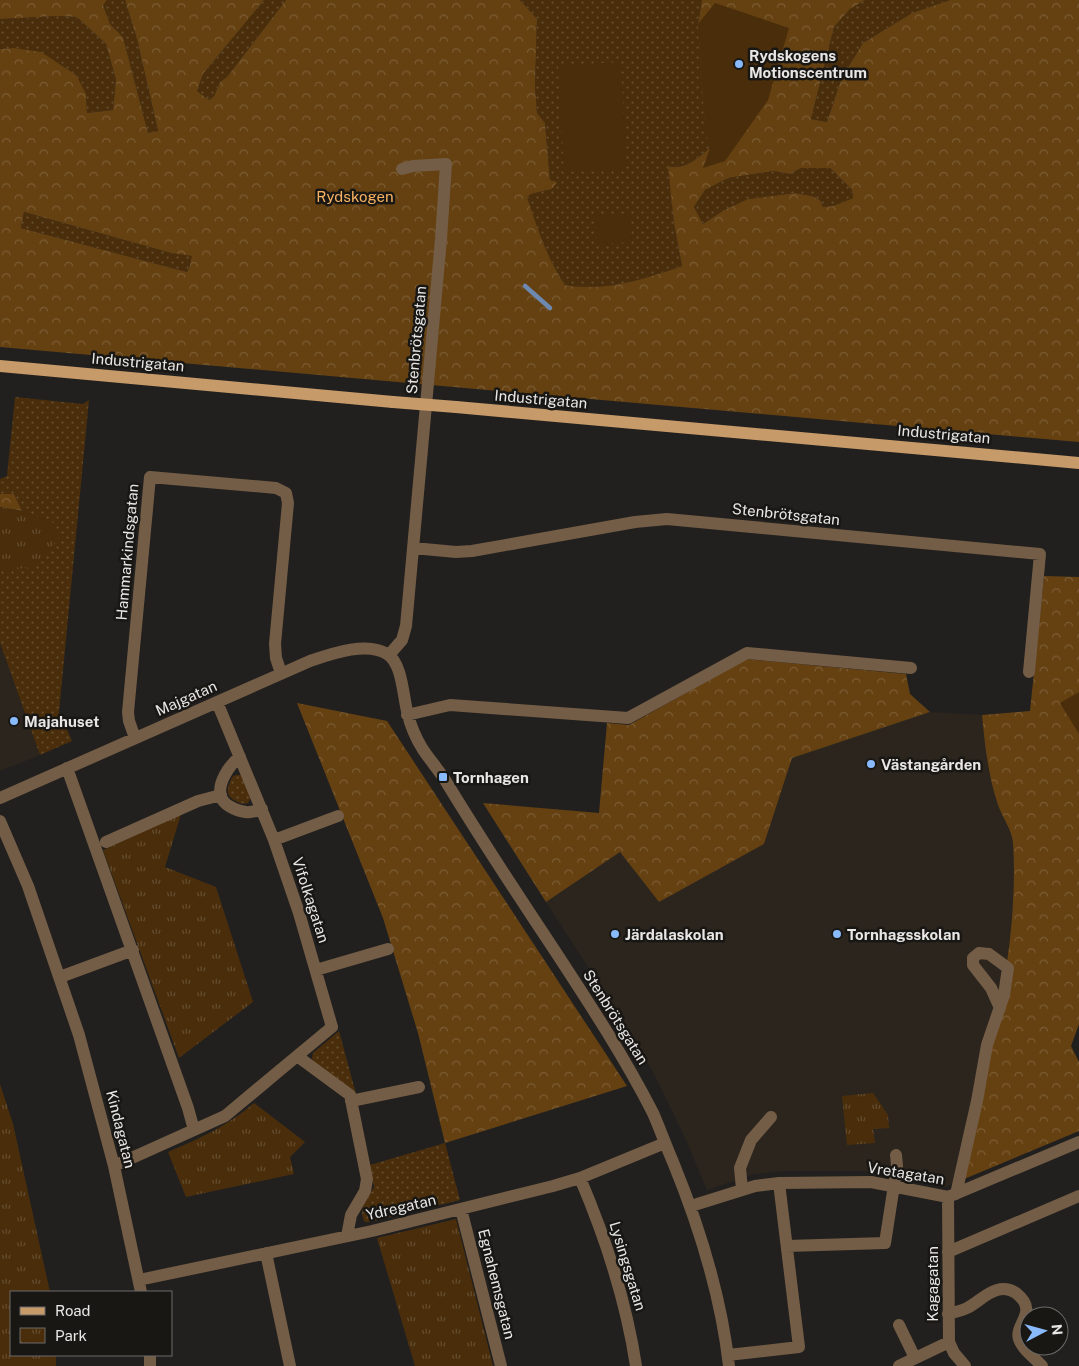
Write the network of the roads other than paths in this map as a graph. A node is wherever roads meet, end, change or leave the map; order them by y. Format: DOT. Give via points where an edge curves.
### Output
graph roads {
  1 [pos="402,170"];
  2 [pos="0,366"];
  3 [pos="1079,463"];
  4 [pos="413,548"];
  5 [pos="389,655"];
  6 [pos="910,668"];
  7 [pos="1029,672"];
  8 [pos="281,673"];
  9 [pos="217,702"];
  10 [pos="408,715"];
  11 [pos="134,738"];
  12 [pos="240,758"];
  13 [pos="67,768"];
  14 [pos="221,795"];
  15 [pos="0,798"];
  16 [pos="262,809"];
  17 [pos="338,816"];
  18 [pos="0,821"];
  19 [pos="274,840"];
  20 [pos="106,842"];
  21 [pos="388,949"];
  22 [pos="132,950"];
  23 [pos="316,970"];
  24 [pos="60,977"];
  25 [pos="1000,1008"];
  26 [pos="296,1056"];
  27 [pos="419,1087"];
  28 [pos="351,1101"];
  29 [pos="771,1117"];
  30 [pos="194,1130"];
  31 [pos="665,1143"];
  32 [pos="1078,1146"];
  33 [pos="896,1154"];
  34 [pos="114,1166"];
  35 [pos="580,1178"];
  36 [pos="779,1183"];
  37 [pos="894,1185"];
  38 [pos="742,1189"];
  39 [pos="952,1195"];
  40 [pos="1079,1196"];
  41 [pos="691,1206"];
  42 [pos="461,1209"];
  43 [pos="347,1236"];
  44 [pos="787,1246"];
  45 [pos="948,1252"];
  46 [pos="266,1253"];
  47 [pos="140,1286"];
  48 [pos="948,1314"];
  49 [pos="899,1325"];
  50 [pos="949,1342"];
  51 [pos="915,1358"];
  52 [pos="729,1361"];
  53 [pos="290,1366"];
  54 [pos="501,1366"];
  55 [pos="636,1366"];
  56 [pos="899,1366"];
  57 [pos="966,1366"];
  58 [pos="1042,1366"];
  1 -- 4 [label="street, Stenbrötsgatan" via="446,164"];
  2 -- 3 [label="main road, Industrigatan, bridge"];
  4 -- 5 [label="street, Stenbrötsgatan" via="404,635"];
  4 -- 7 [label="street, Stenbrötsgatan" via="464,552 662,519 1040,554"];
  5 -- 8 [label="street, Majgatan" via="373,649 342,652"];
  5 -- 10 [label="street, Stenbrötsgatan" via="398,670"];
  6 -- 10 [label="street" via="747,653 628,718 450,705"];
  8 -- 9 [label="street, Majgatan"];
  8 -- 11 [label="street, Hammarkindsgatan" via="275,644 288,503 286,493 276,488 150,477 128,712"];
  9 -- 11 [label="street, Majgatan"];
  9 -- 12 [label="street, Vifolkagatan"];
  10 -- 31 [label="street, Stenbrötsgatan" via="429,760 621,1054"];
  11 -- 13 [label="street, Majgatan"];
  12 -- 14 [label="street" via="230,766"];
  12 -- 16 [label="street, Vifolkagatan"];
  13 -- 15 [label="street, Majgatan"];
  13 -- 22 [label="street"];
  14 -- 16 [label="street" via="225,803 238,810 252,812"];
  14 -- 20 [label="street" via="198,801"];
  16 -- 19 [label="street, Vifolkagatan"];
  17 -- 19 [label="street"];
  18 -- 24 [label="street, Kindagatan" via="28,886"];
  19 -- 23 [label="street, Vifolkagatan"];
  21 -- 23 [label="street"];
  22 -- 24 [label="street"];
  22 -- 30 [label="street"];
  23 -- 26 [label="street, Vifolkagatan" via="332,1027"];
  24 -- 34 [label="street, Kindagatan"];
  25 -- 39 [label="street, Kagagatan" via="987,1045 977,1101"];
  26 -- 28 [label="street" via="350,1095"];
  26 -- 30 [label="street" via="231,1111"];
  27 -- 28 [label="street"];
  28 -- 43 [label="street" via="367,1179 365,1191 351,1215"];
  29 -- 38 [label="street" via="751,1140 740,1168"];
  30 -- 34 [label="street"];
  31 -- 35 [label="street, Ydregatan"];
  31 -- 41 [label="street, Stenbrötsgatan"];
  32 -- 39 [label="street, Vretagatan"];
  33 -- 37 [label="street"];
  34 -- 47 [label="street, Kindagatan"];
  35 -- 42 [label="street, Ydregatan"];
  35 -- 55 [label="street, Lysingsgatan" via="610,1256 630,1328"];
  36 -- 37 [label="street, Vretagatan" via="872,1182"];
  36 -- 38 [label="street, Vretagatan"];
  36 -- 44 [label="street"];
  37 -- 39 [label="street, Vretagatan"];
  37 -- 44 [label="street" via="885,1243"];
  38 -- 41 [label="street, Vretagatan"];
  39 -- 45 [label="street, Kagagatan"];
  40 -- 45 [label="street"];
  41 -- 52 [label="street, Stenbrötsgatan" via="712,1274"];
  42 -- 43 [label="street, Ydregatan"];
  42 -- 54 [label="street, Egnahemsgatan"];
  43 -- 46 [label="street, Ydregatan"];
  44 -- 52 [label="street" via="799,1347"];
  45 -- 48 [label="street, Kagagatan"];
  46 -- 47 [label="street, Ydregatan"];
  46 -- 53 [label="street"];
  48 -- 50 [label="street, Kagagatan"];
  48 -- 58 [label="street" via="968,1308 991,1292 1012,1290 1022,1299 1026,1310 1018,1338"];
  49 -- 51 [label="street"];
  50 -- 51 [label="street"];
  50 -- 57 [label="street, Kagagatan"];
  51 -- 56 [label="street"];
}
